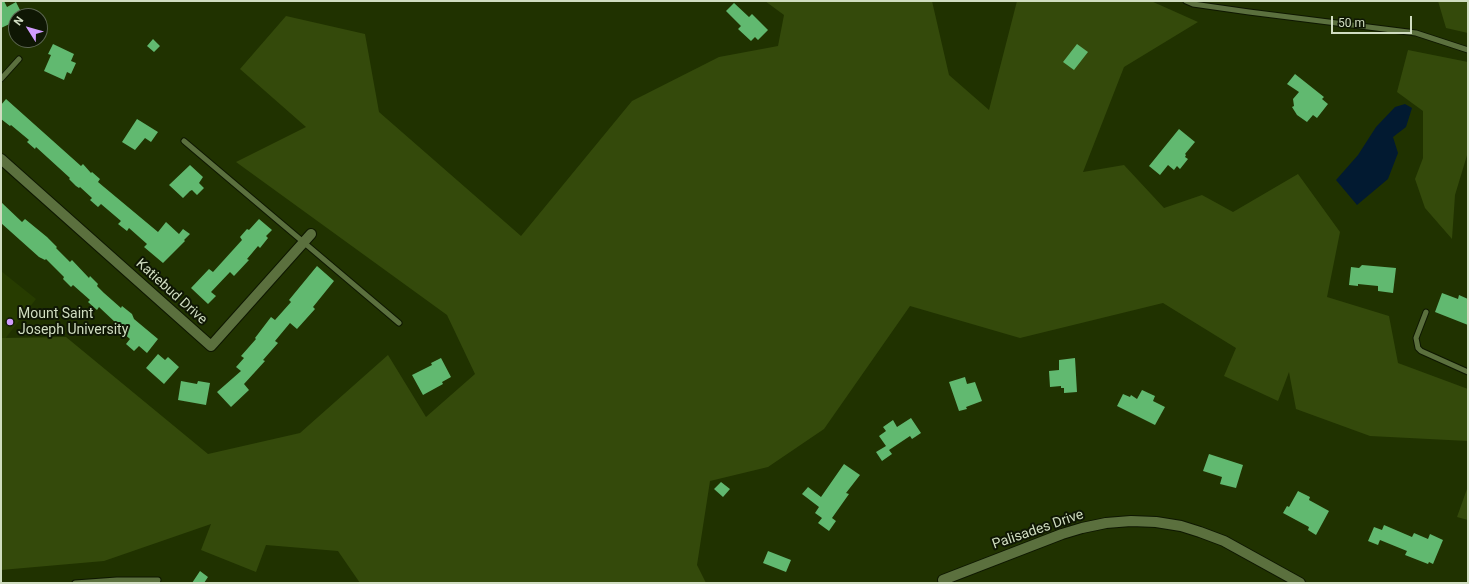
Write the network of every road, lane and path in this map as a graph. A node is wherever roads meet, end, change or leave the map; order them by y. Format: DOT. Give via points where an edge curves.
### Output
graph roads {
  1 [pos="1186,1"];
  2 [pos="1468,50"];
  3 [pos="19,59"];
  4 [pos="1,79"];
  5 [pos="184,141"];
  6 [pos="1,158"];
  7 [pos="307,238"];
  8 [pos="1426,312"];
  9 [pos="399,323"];
  10 [pos="1468,372"];
  11 [pos="158,580"];
  12 [pos="943,580"];
  13 [pos="75,583"];
  14 [pos="1300,583"];
  1 -- 2 [label="lane" via="1283,17 1416,33"];
  3 -- 4 [label="lane"];
  5 -- 7 [label="lane"];
  6 -- 7 [label="street, Katiebud Drive" via="210,346"];
  7 -- 9 [label="lane"];
  8 -- 10 [label="lane" via="1416,338 1418,348"];
  11 -- 13 [label="lane"];
  12 -- 14 [label="street, Palisades Drive" via="1062,534 1106,523 1131,521 1156,522 1200,532 1224,541"];
}
